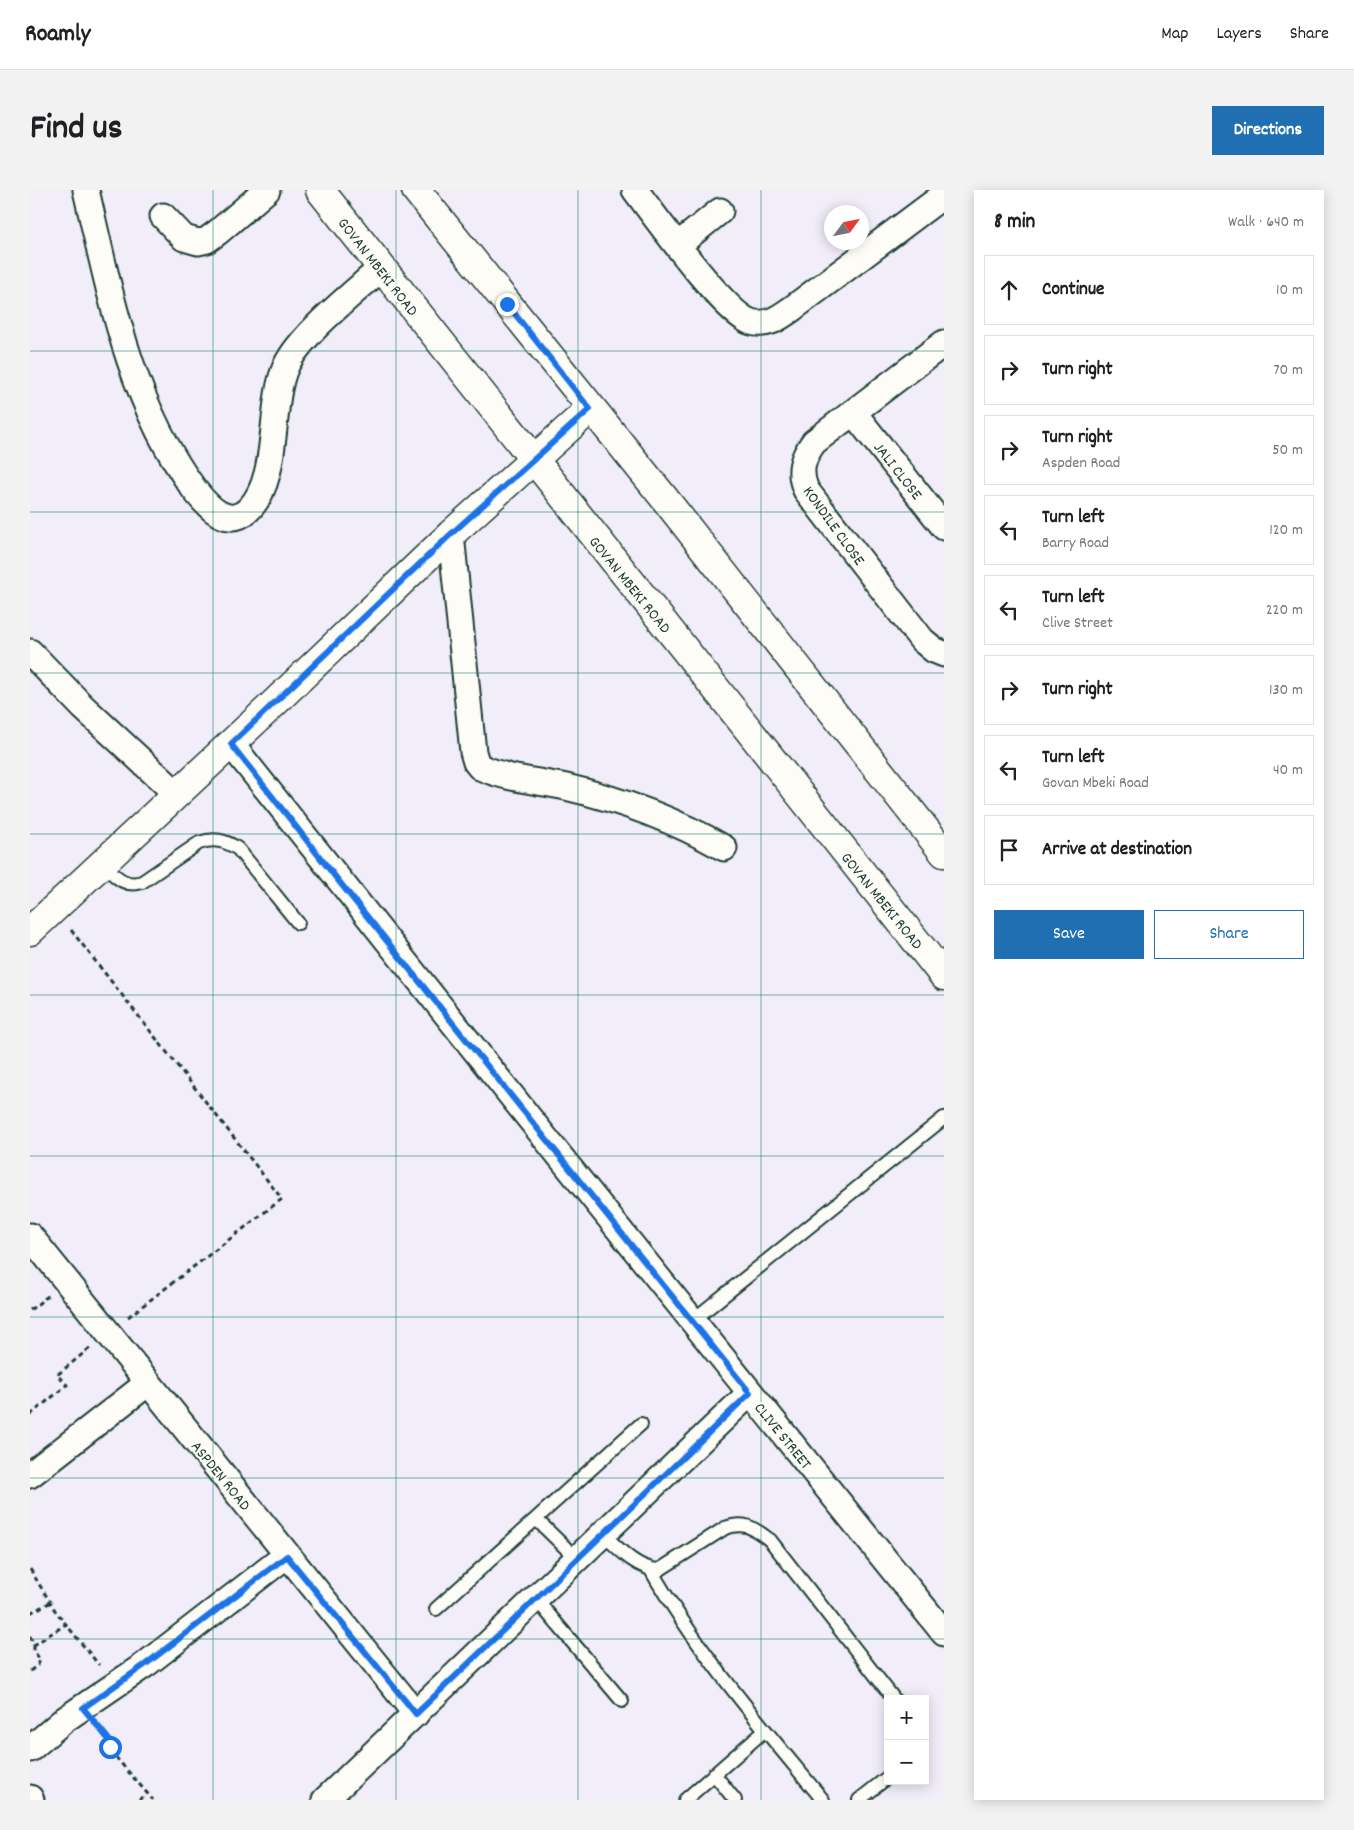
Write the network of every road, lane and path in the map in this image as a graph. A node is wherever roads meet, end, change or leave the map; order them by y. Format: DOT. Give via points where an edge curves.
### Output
graph roads {
  1 [pos="86,190"];
  2 [pos="267,190"];
  3 [pos="320,190"];
  4 [pos="416,190"];
  5 [pos="635,190"];
  6 [pos="940,206"];
  7 [pos="720,211"];
  8 [pos="162,216"];
  9 [pos="678,245"];
  10 [pos="380,269"];
  11 [pos="944,343"];
  12 [pos="590,409"];
  13 [pos="853,412"];
  14 [pos="532,460"];
  15 [pos="944,527"];
  16 [pos="451,534"];
  17 [pos="30,652"];
  18 [pos="944,654"];
  19 [pos="231,744"];
  20 [pos="177,794"];
  21 [pos="940,842"];
  22 [pos="724,848"];
  23 [pos="102,864"];
  24 [pos="54,908"];
  25 [pos="298,923"];
  26 [pos="30,931"];
  27 [pos="944,976"];
  28 [pos="944,1118"];
  29 [pos="30,1236"];
  30 [pos="692,1321"];
  31 [pos="107,1332"];
  32 [pos="148,1383"];
  33 [pos="750,1393"];
  34 [pos="30,1415"];
  35 [pos="641,1424"];
  36 [pos="30,1475"];
  37 [pos="536,1519"];
  38 [pos="602,1533"];
  39 [pos="287,1556"];
  40 [pos="576,1558"];
  41 [pos="30,1569"];
  42 [pos="651,1570"];
  43 [pos="535,1598"];
  44 [pos="51,1602"];
  45 [pos="436,1609"];
  46 [pos="30,1613"];
  47 [pos="66,1624"];
  48 [pos="944,1633"];
  49 [pos="30,1636"];
  50 [pos="34,1645"];
  51 [pos="30,1671"];
  52 [pos="115,1686"];
  53 [pos="891,1695"];
  54 [pos="622,1701"];
  55 [pos="83,1708"];
  56 [pos="416,1714"];
  57 [pos="765,1730"];
  58 [pos="30,1749"];
  59 [pos="714,1774"];
  60 [pos="884,1780"];
  61 [pos="146,1793"];
  62 [pos="138,1800"];
  63 [pos="153,1800"];
  64 [pos="325,1800"];
  65 [pos="685,1800"];
  66 [pos="735,1800"];
  67 [pos="823,1800"];
  68 [pos="859,1800"];
  1 -- 10 [label="street" via="118,322 152,418 184,474 206,504 230,518 249,510 265,479 286,364 326,318"];
  2 -- 8 [label="street" via="207,240 198,242 184,238"];
  3 -- 10 [label="main road, GOVAN MBEKI ROAD"];
  4 -- 12 [label="main road"];
  5 -- 9 [label="street"];
  6 -- 9 [label="street" via="768,323 750,322 727,306"];
  7 -- 9 [label="street"];
  10 -- 14 [label="main road, GOVAN MBEKI ROAD"];
  11 -- 13 [label="street, KONDILE CLOSE"];
  12 -- 14 [label="main road"];
  12 -- 21 [label="main road"];
  13 -- 15 [label="street, JALI CLOSE"];
  13 -- 18 [label="street, KONDILE CLOSE" via="814,442 806,453 802,480 806,490 922,640"];
  14 -- 16 [label="main road"];
  14 -- 27 [label="main road, GOVAN MBEKI ROAD"];
  16 -- 19 [label="main road"];
  16 -- 22 [label="street" via="473,752 480,767 638,808"];
  17 -- 20 [label="street" via="83,707"];
  19 -- 20 [label="main road"];
  19 -- 30 [label="street, CLIVE STREET"];
  20 -- 23 [label="main road"];
  23 -- 24 [label="main road"];
  23 -- 25 [label="lane" via="124,883 134,884 142,882 199,843 208,840 230,843"];
  24 -- 26 [label="main road"];
  24 -- 31 [label="path" via="282,1199"];
  28 -- 30 [label="lane"];
  29 -- 31 [label="street, ASPDEN ROAD"];
  30 -- 33 [label="street, CLIVE STREET"];
  31 -- 32 [label="street, ASPDEN ROAD"];
  31 -- 34 [label="path" via="57,1375 66,1385"];
  32 -- 36 [label="street"];
  32 -- 39 [label="street, ASPDEN ROAD"];
  33 -- 38 [label="street"];
  33 -- 48 [label="street, CLIVE STREET"];
  35 -- 37 [label="lane"];
  37 -- 40 [label="lane"];
  37 -- 45 [label="lane"];
  38 -- 40 [label="street"];
  38 -- 42 [label="lane" via="636,1563"];
  39 -- 52 [label="street"];
  39 -- 56 [label="street, ASPDEN ROAD"];
  40 -- 43 [label="street"];
  41 -- 44 [label="path"];
  42 -- 53 [label="lane" via="666,1567 725,1528 737,1524 751,1527 770,1540"];
  42 -- 57 [label="lane" via="687,1629"];
  43 -- 54 [label="lane"];
  43 -- 56 [label="street"];
  44 -- 46 [label="path"];
  44 -- 47 [label="path"];
  47 -- 50 [label="path"];
  47 -- 52 [label="path"];
  49 -- 50 [label="path"];
  50 -- 51 [label="path" via="40,1660"];
  52 -- 55 [label="street"];
  55 -- 58 [label="street"];
  55 -- 61 [label="path" via="110,1741 113,1754"];
  56 -- 64 [label="street"];
  57 -- 59 [label="lane"];
  57 -- 67 [label="lane"];
  59 -- 65 [label="lane"];
  59 -- 66 [label="lane"];
  60 -- 68 [label="lane"];
  61 -- 62 [label="path"];
  61 -- 63 [label="path"];
}
